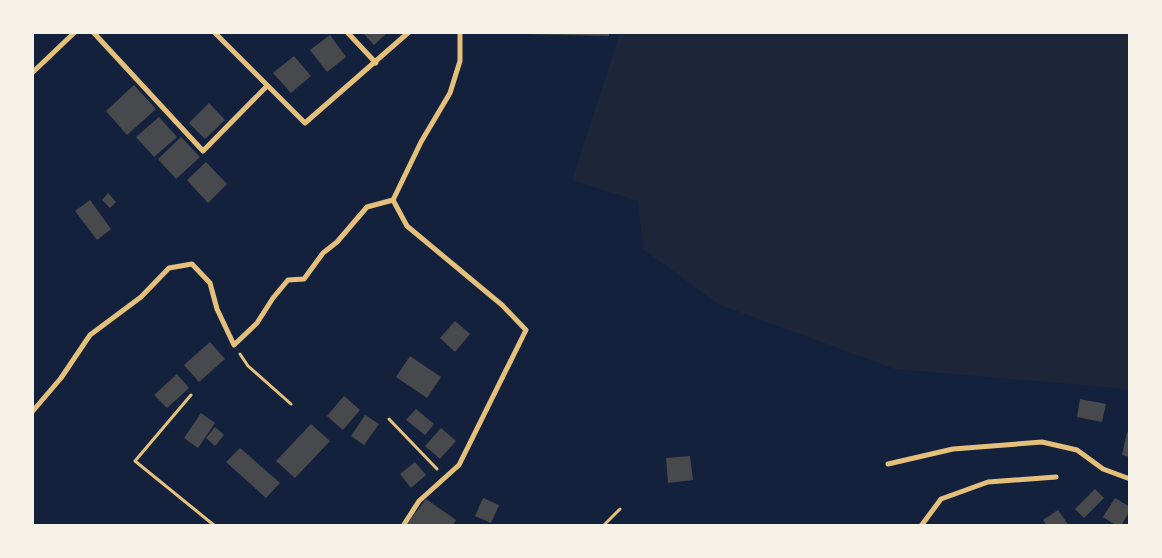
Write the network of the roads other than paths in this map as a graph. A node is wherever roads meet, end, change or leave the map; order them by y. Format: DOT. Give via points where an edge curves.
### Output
graph roads {
  1 [pos="75,32"];
  2 [pos="93,32"];
  3 [pos="214,32"];
  4 [pos="347,32"];
  5 [pos="409,32"];
  6 [pos="460,32"];
  7 [pos="376,63"];
  8 [pos="32,73"];
  9 [pos="267,86"];
  10 [pos="393,200"];
  11 [pos="32,412"];
  12 [pos="888,464"];
  13 [pos="1056,477"];
  14 [pos="1130,479"];
  15 [pos="403,526"];
  16 [pos="922,526"];
  1 -- 8 [label="street"];
  2 -- 9 [label="street" via="203,151"];
  3 -- 9 [label="street"];
  4 -- 7 [label="street"];
  5 -- 7 [label="street"];
  6 -- 10 [label="street" via="460,61 450,93 420,142"];
  7 -- 9 [label="street" via="305,123"];
  10 -- 11 [label="street" via="367,207 337,242 323,253 304,279 288,280 256,324 234,345 217,309 210,284 192,264 170,268 141,297 90,335"];
  10 -- 15 [label="street" via="407,226 502,305 526,330 459,465 419,501"];
  12 -- 14 [label="street" via="952,449 1042,442 1077,450 1103,469"];
  13 -- 16 [label="street" via="988,482 941,499"];
}
